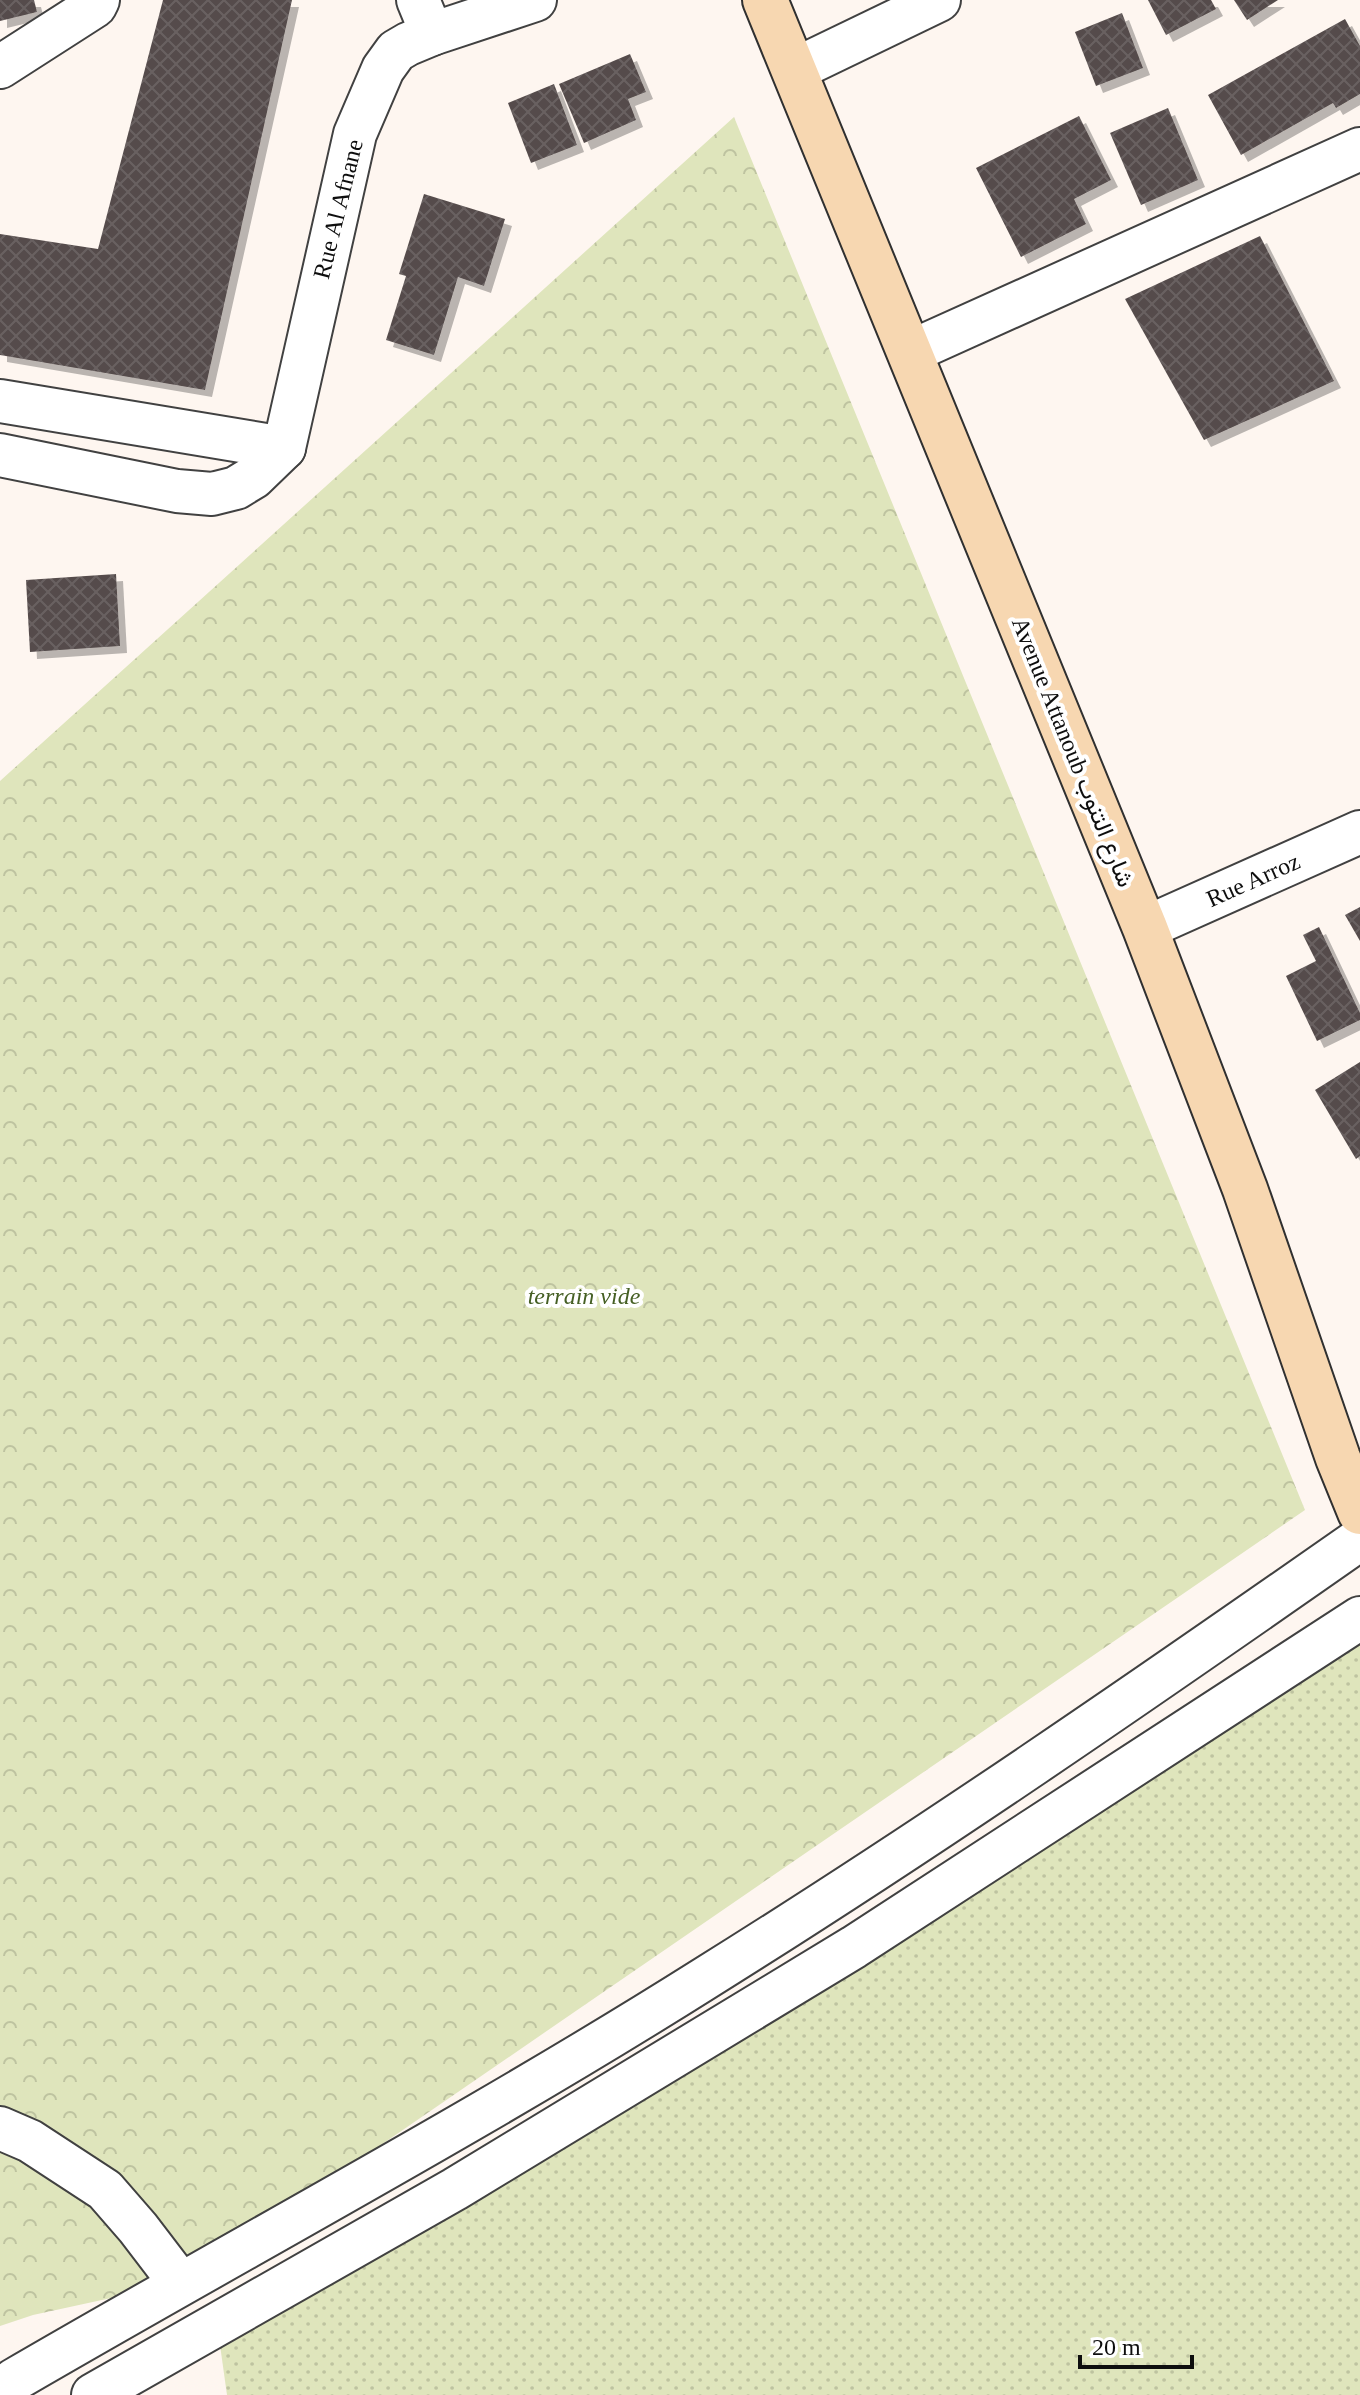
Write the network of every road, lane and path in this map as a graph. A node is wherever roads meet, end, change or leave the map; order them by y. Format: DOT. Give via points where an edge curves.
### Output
graph roads {
  1 [pos="535,0"];
  2 [pos="765,0"];
  3 [pos="939,0"];
  4 [pos="96,3"];
  5 [pos="425,17"];
  6 [pos="0,67"];
  7 [pos="794,70"];
  8 [pos="1360,149"];
  9 [pos="910,352"];
  10 [pos="0,401"];
  11 [pos="284,448"];
  12 [pos="0,455"];
  13 [pos="1360,832"];
  14 [pos="1145,928"];
  15 [pos="1349,1453"];
  16 [pos="1360,1512"];
  17 [pos="1360,1539"];
  18 [pos="1360,1618"];
  19 [pos="0,2128"];
  20 [pos="180,2283"];
  21 [pos="14,2383"];
  22 [pos="93,2395"];
  1 -- 5 [label="street, Rue Al Afnane"];
  2 -- 7 [label="street, Avenue Attanoub شارع التنوب"];
  3 -- 7 [label="street"];
  4 -- 6 [label="street"];
  5 -- 11 [label="street, Rue Al Afnane" via="383,69 355,134"];
  7 -- 9 [label="street, Avenue Attanoub شارع التنوب"];
  8 -- 9 [label="street"];
  9 -- 14 [label="street, Avenue Attanoub شارع التنوب"];
  10 -- 11 [label="street"];
  11 -- 12 [label="street" via="254,477 212,494"];
  13 -- 14 [label="street, Rue Arroz"];
  14 -- 15 [label="street, Avenue Attanoub شارع التنوب"];
  15 -- 16 [label="street, Avenue Attanoub شارع التنوب"];
  17 -- 20 [label="street" via="1034,1766 703,1980 359,2185"];
  18 -- 22 [label="street" via="854,1947 455,2189"];
  19 -- 20 [label="street" via="30,2141 105,2190"];
  20 -- 21 [label="street"];
}
